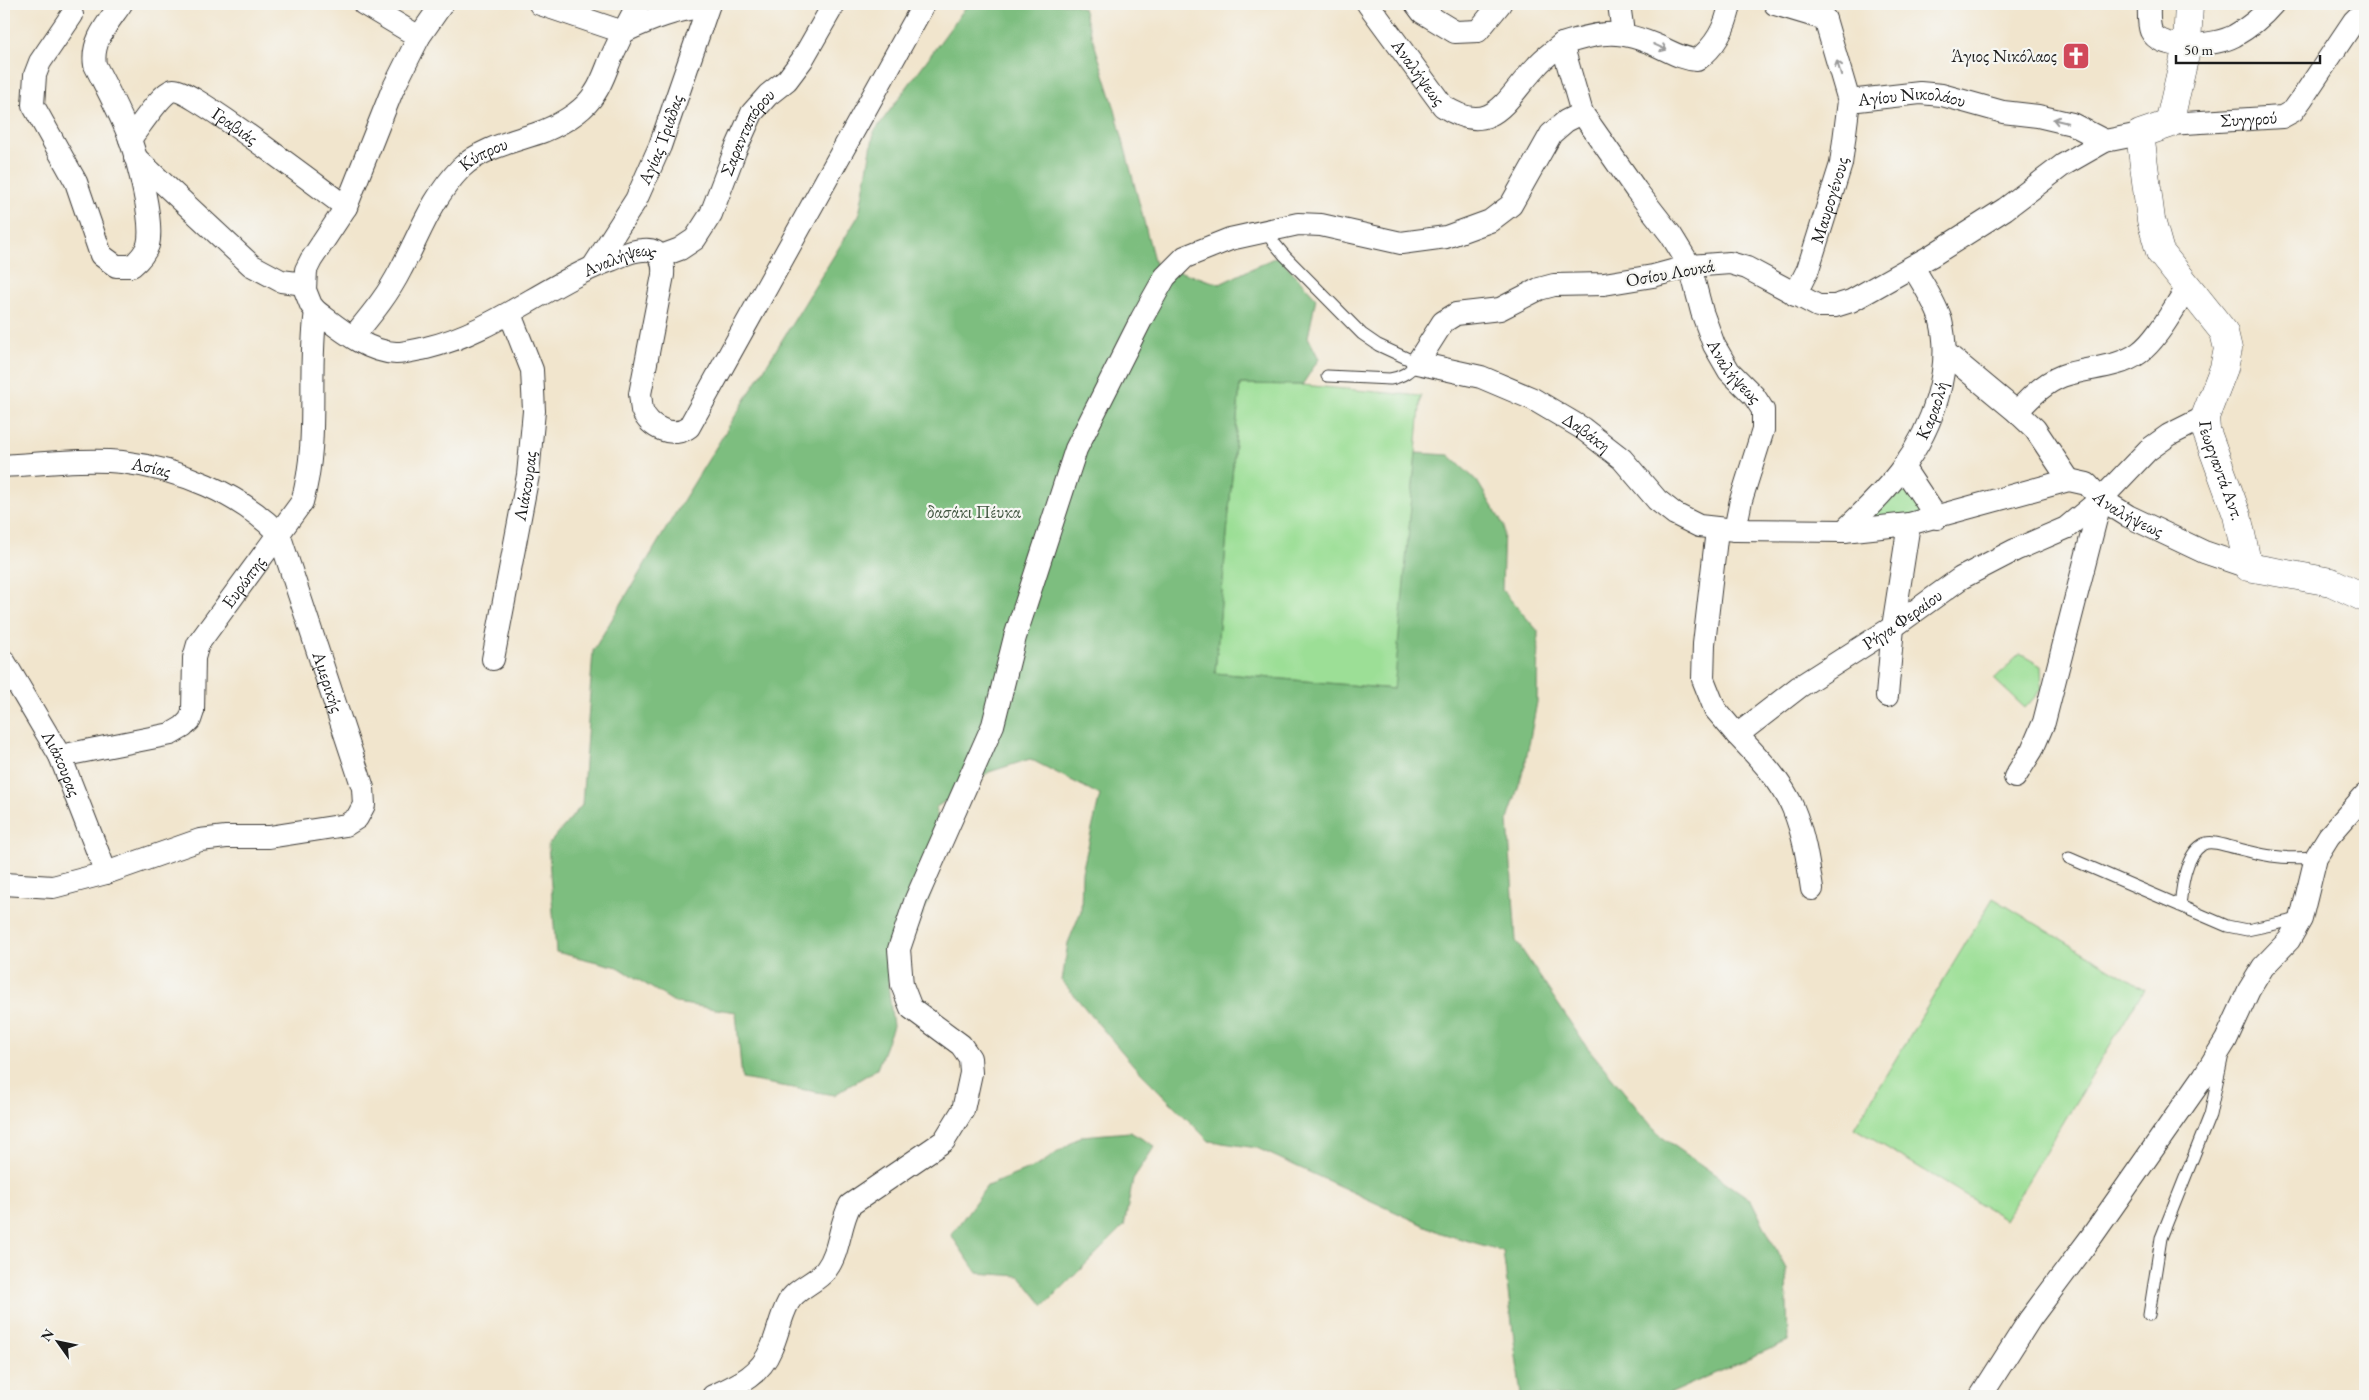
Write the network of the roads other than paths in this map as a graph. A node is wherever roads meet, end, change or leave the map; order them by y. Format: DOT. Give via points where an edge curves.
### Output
graph roads {
  1 [pos="121,4"];
  2 [pos="364,4"];
  3 [pos="442,4"];
  4 [pos="540,4"];
  5 [pos="638,4"];
  6 [pos="834,4"];
  7 [pos="924,4"];
  8 [pos="1368,4"];
  9 [pos="1416,4"];
  10 [pos="1500,4"];
  11 [pos="1619,4"];
  12 [pos="1730,4"];
  13 [pos="1775,4"];
  14 [pos="2149,4"];
  15 [pos="2190,4"];
  16 [pos="2274,4"];
  17 [pos="709,5"];
  18 [pos="2365,10"];
  19 [pos="1829,11"];
  20 [pos="72,15"];
  21 [pos="623,32"];
  22 [pos="1623,33"];
  23 [pos="419,37"];
  24 [pos="1562,44"];
  25 [pos="2187,46"];
  26 [pos="1849,101"];
  27 [pos="1582,113"];
  28 [pos="2169,124"];
  29 [pos="2140,134"];
  30 [pos="2105,141"];
  31 [pos="132,148"];
  32 [pos="346,207"];
  33 [pos="1265,232"];
  34 [pos="661,256"];
  35 [pos="1690,266"];
  36 [pos="593,267"];
  37 [pos="1913,267"];
  38 [pos="304,284"];
  39 [pos="2188,287"];
  40 [pos="1795,295"];
  41 [pos="316,311"];
  42 [pos="510,314"];
  43 [pos="353,337"];
  44 [pos="1946,353"];
  45 [pos="1417,363"];
  46 [pos="1327,376"];
  47 [pos="2017,412"];
  48 [pos="2205,417"];
  49 [pos="4,466"];
  50 [pos="1903,467"];
  51 [pos="2069,480"];
  52 [pos="2101,499"];
  53 [pos="1937,518"];
  54 [pos="1909,524"];
  55 [pos="1726,530"];
  56 [pos="1844,531"];
  57 [pos="279,534"];
  58 [pos="2248,567"];
  59 [pos="2365,598"];
  60 [pos="1893,627"];
  61 [pos="493,659"];
  62 [pos="4,661"];
  63 [pos="1887,696"];
  64 [pos="1737,735"];
  65 [pos="60,756"];
  66 [pos="2015,777"];
  67 [pos="2365,795"];
  68 [pos="2316,857"];
  69 [pos="2069,858"];
  70 [pos="106,873"];
  71 [pos="4,884"];
  72 [pos="1812,890"];
  73 [pos="2180,906"];
  74 [pos="2301,919"];
  75 [pos="2226,1040"];
  76 [pos="2149,1315"];
  77 [pos="713,1396"];
  78 [pos="1982,1396"];
  1 -- 31 [label="street" via="100,36 94,56 95,66"];
  2 -- 23 [label="street"];
  3 -- 23 [label="street"];
  4 -- 21 [label="street"];
  5 -- 21 [label="street, Κύπρου"];
  6 -- 34 [label="street, Σαρανταπόρου" via="797,67 752,114 711,214 695,239"];
  7 -- 34 [label="street, Αναλήψεως" via="689,427 675,433 667,432 649,419 642,411 640,394 663,275"];
  8 -- 24 [label="street, Αναλήψεως" via="1443,106 1456,114 1475,118 1490,116 1513,96 1536,66"];
  9 -- 10 [label="street" via="1422,12 1455,32 1478,31"];
  11 -- 22 [label="street"];
  22 -- 12 [label="street, one-way" via="1684,59 1697,60 1717,40"];
  13 -- 19 [label="street, Αγίου Νικολάου"];
  14 -- 25 [label="street" via="2150,27 2156,38 2163,43"];
  15 -- 25 [label="main road"];
  16 -- 25 [label="street" via="2259,20 2232,37"];
  17 -- 21 [label="street" via="666,13"];
  17 -- 36 [label="street, Αγίας Τριάδας" via="660,146 636,200"];
  18 -- 28 [label="street, Συγγρού" via="2354,21 2301,100 2282,117"];
  26 -- 19 [label="street, Αγίου Νικολάου, one-way"];
  20 -- 31 [label="street" via="40,62 35,75 33,105 76,182 101,255 116,266 132,266 141,259 150,235 144,191"];
  21 -- 43 [label="street, Κύπρου" via="595,93 581,110 552,128 483,154 463,166 446,184 435,198 383,301"];
  22 -- 24 [label="street" via="1592,35"];
  23 -- 32 [label="street" via="392,90"];
  24 -- 27 [label="street, Αναλήψεως"];
  25 -- 28 [label="main road"];
  30 -- 26 [label="street, Αγίου Νικολάου, one-way" via="2072,124 2003,112 1942,95 1920,93"];
  26 -- 40 [label="street, Μαυρογένους" via="1841,164 1808,269"];
  27 -- 33 [label="street" via="1566,121 1552,134 1511,205 1490,221 1446,238 1401,243 1321,225 1298,224"];
  27 -- 35 [label="street, Αναλήψεως"];
  28 -- 29 [label="main road"];
  29 -- 30 [label="street, Οσίου Λουκά"];
  29 -- 39 [label="main road, Γεωργαντά Αντ." via="2151,220 2160,252"];
  30 -- 37 [label="street, Οσίου Λουκά" via="2063,164 2005,209"];
  31 -- 32 [label="street, Γραβιάς" via="165,95 181,90"];
  31 -- 38 [label="street" via="251,265 281,282"];
  32 -- 38 [label="street" via="310,260"];
  33 -- 45 [label="lane" via="1362,334"];
  33 -- 77 [label="street" via="1230,239 1185,257 1165,277 1142,318 1076,450 1015,637 993,725 913,907 899,949 902,986 910,1008 961,1045 970,1058 971,1073 963,1110 944,1140 850,1205 833,1257 825,1271 790,1300 780,1318 772,1349 761,1366 748,1379"];
  34 -- 36 [label="street, Αναλήψεως" via="645,249"];
  35 -- 40 [label="street, Οσίου Λουκά" via="1730,263 1746,268"];
  35 -- 45 [label="street, Οσίου Λουκά" via="1604,284 1554,285 1500,309 1456,314 1443,322"];
  35 -- 55 [label="street, Αναλήψεως" via="1714,346 1763,410 1764,430 1741,500"];
  36 -- 42 [label="street, Αναλήψεως"];
  37 -- 40 [label="street, Οσίου Λουκά" via="1851,301 1835,306 1818,306"];
  37 -- 44 [label="street, Καραολή" via="1940,320"];
  38 -- 41 [label="street, Αναλήψεως"];
  39 -- 47 [label="street" via="2139,353 2122,362 2061,376 2034,393"];
  39 -- 48 [label="main road, Γεωργαντά Αντ." via="2224,332 2228,349"];
  41 -- 43 [label="street, Αναλήψεως"];
  41 -- 57 [label="street, Ευρώπης" via="312,336 313,419 307,483 302,502"];
  42 -- 43 [label="street, Αναλήψεως" via="448,343 396,353"];
  42 -- 61 [label="street, Λιάκουρας" via="532,370 534,411 528,474"];
  44 -- 47 [label="street"];
  44 -- 50 [label="street, Καραολή" via="1940,388 1927,423"];
  45 -- 46 [label="lane" via="1400,378 1390,380"];
  45 -- 55 [label="street, Δαβάκη" via="1482,377 1533,399 1582,428 1622,459 1657,500 1675,514 1699,526"];
  47 -- 51 [label="street" via="2035,429"];
  48 -- 52 [label="street, Ρήγα Φεραίου" via="2148,450"];
  48 -- 58 [label="main road, Γεωργαντά Αντ." via="2206,430 2237,515"];
  49 -- 57 [label="street, Ασίας" via="120,462 145,466 188,478 238,501 262,517"];
  50 -- 53 [label="street"];
  50 -- 56 [label="street, Καραολή"];
  51 -- 52 [label="street, Αναλήψεως" via="2087,484"];
  51 -- 53 [label="street"];
  52 -- 58 [label="street, Αναλήψεως" via="2115,510 2204,552"];
  52 -- 60 [label="street, Ρήγα Φεραίου" via="2066,528 1961,578"];
  52 -- 66 [label="street" via="2044,722"];
  53 -- 54 [label="street"];
  54 -- 56 [label="street"];
  54 -- 60 [label="street"];
  55 -- 56 [label="street"];
  55 -- 64 [label="street, Αναλήψεως" via="1704,644 1703,679 1715,709"];
  57 -- 65 [label="street, Ευρώπης" via="198,644 194,658 190,720 171,734"];
  57 -- 70 [label="street, Αμερικής" via="363,788 364,805 357,818 346,825 269,837 200,840"];
  58 -- 59 [label="main road" via="2331,582"];
  60 -- 63 [label="street"];
  60 -- 64 [label="street, Ρήγα Φεραίου" via="1798,687"];
  62 -- 65 [label="street, Λιάκουρας"];
  64 -- 72 [label="street" via="1764,764 1792,806 1804,839"];
  65 -- 70 [label="street, Λιάκουρας"];
  67 -- 68 [label="street" via="2329,836"];
  68 -- 73 [label="lane" via="2288,859 2213,842 2203,844 2189,863"];
  68 -- 74 [label="street"];
  69 -- 73 [label="lane"];
  70 -- 71 [label="street" via="53,887"];
  73 -- 74 [label="lane" via="2227,926 2247,930"];
  74 -- 75 [label="street" via="2289,940 2263,967"];
  75 -- 76 [label="lane" via="2210,1115 2161,1238"];
  75 -- 78 [label="street" via="2103,1220 2030,1319"];
}
